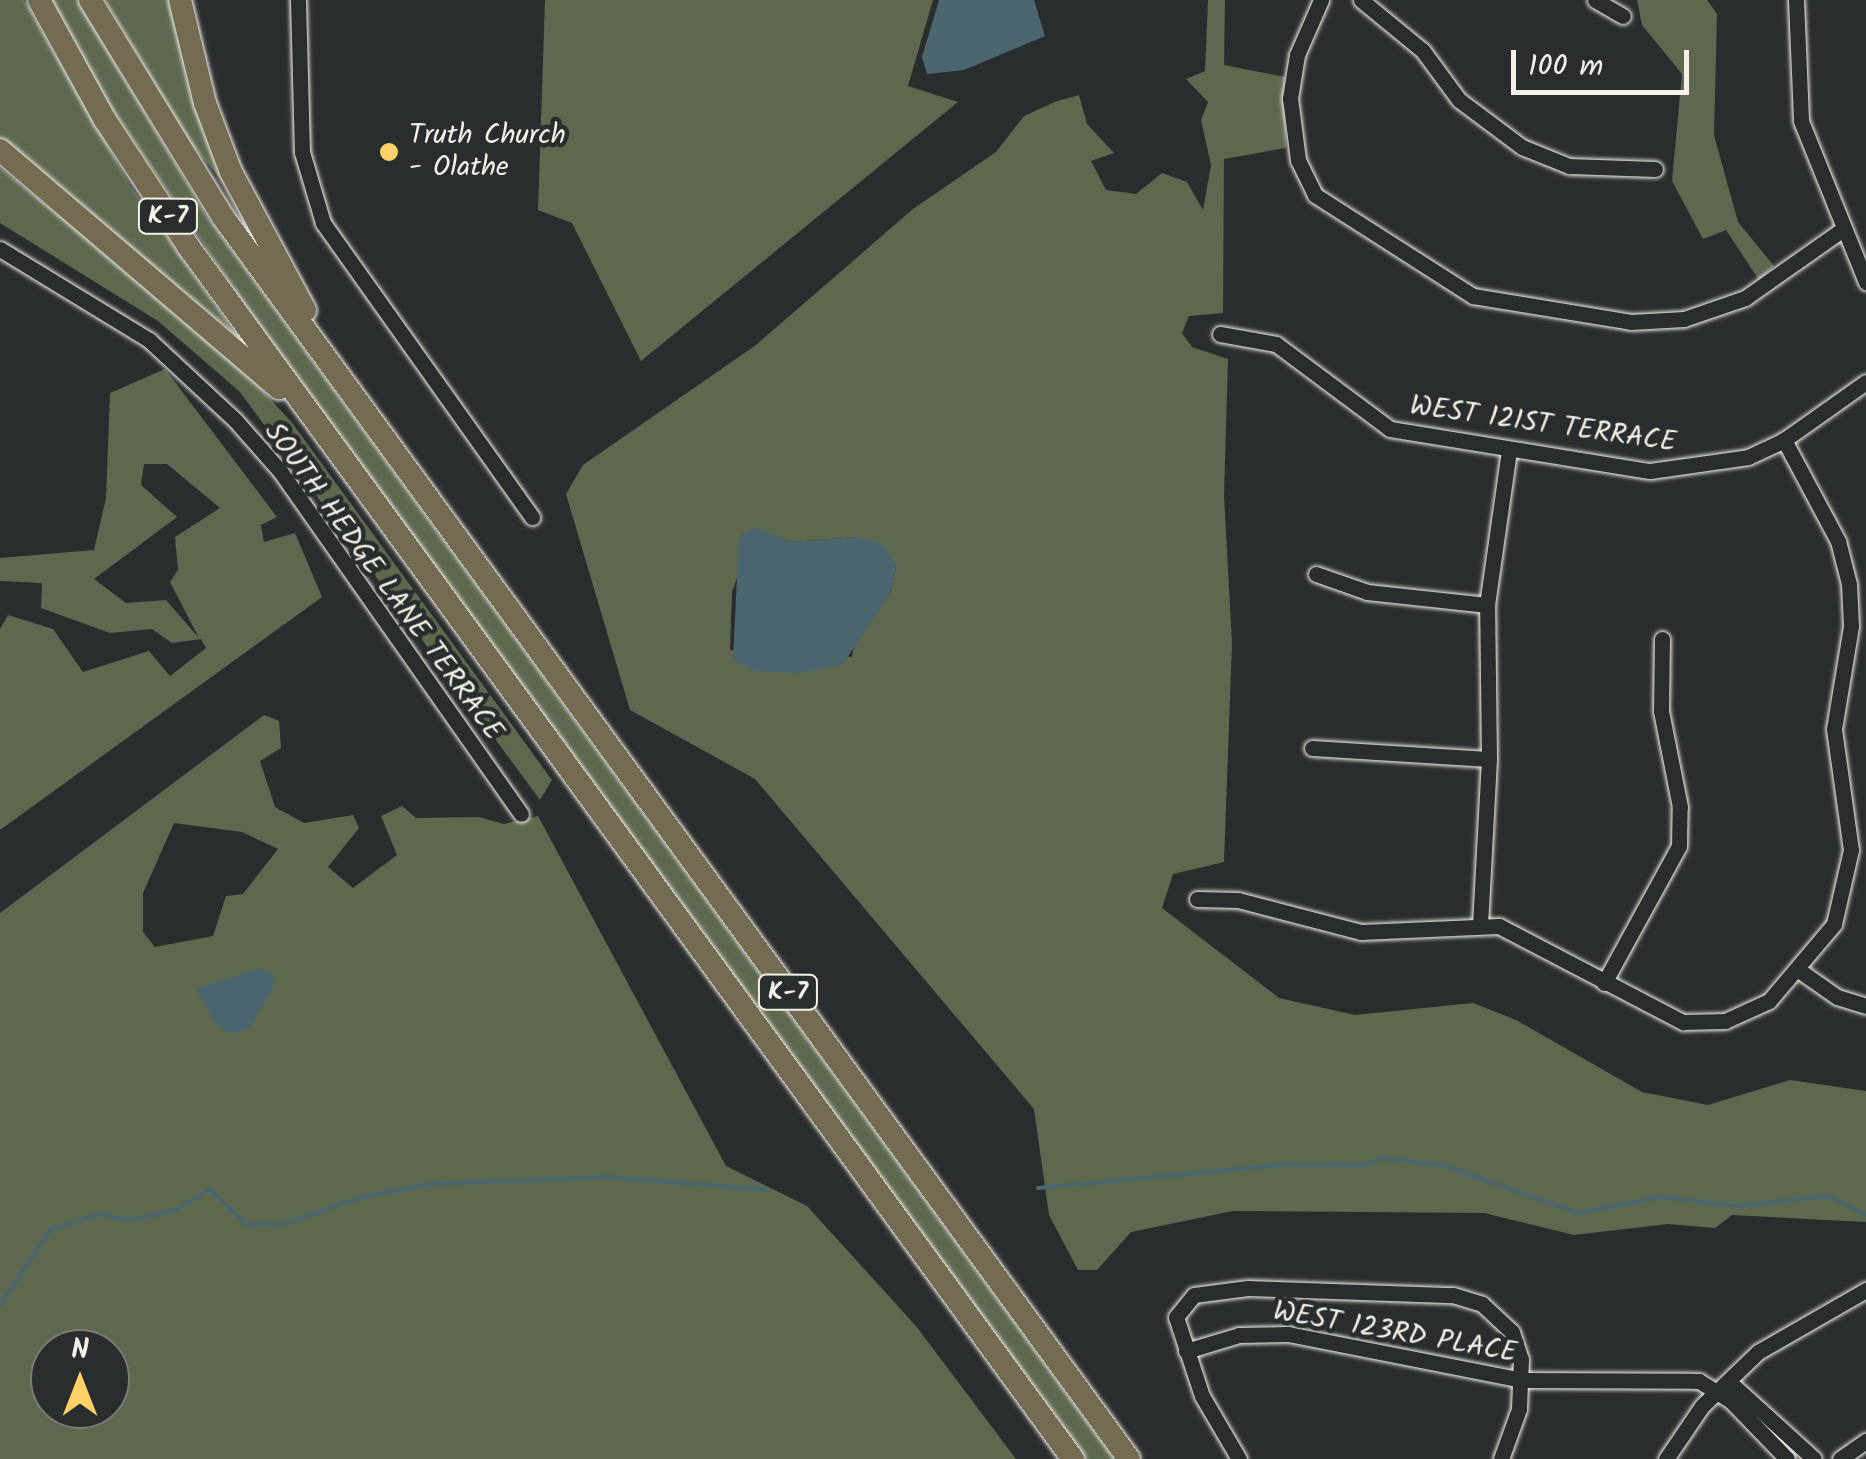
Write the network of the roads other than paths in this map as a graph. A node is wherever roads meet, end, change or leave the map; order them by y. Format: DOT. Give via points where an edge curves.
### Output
graph roads {
  1 [pos="39,0"];
  2 [pos="90,0"];
  3 [pos="180,0"];
  4 [pos="298,0"];
  5 [pos="1321,0"];
  6 [pos="1361,0"];
  7 [pos="1594,0"];
  8 [pos="1796,0"];
  9 [pos="1623,16"];
  10 [pos="0,150"];
  11 [pos="1655,169"];
  12 [pos="1842,229"];
  13 [pos="0,249"];
  14 [pos="1866,282"];
  15 [pos="1220,334"];
  16 [pos="1866,382"];
  17 [pos="353,396"];
  18 [pos="316,421"];
  19 [pos="1784,440"];
  20 [pos="1509,451"];
  21 [pos="532,517"];
  22 [pos="1316,574"];
  23 [pos="1486,605"];
  24 [pos="1662,639"];
  25 [pos="1312,748"];
  26 [pos="1489,758"];
  27 [pos="522,814"];
  28 [pos="1197,899"];
  29 [pos="1480,925"];
  30 [pos="1800,972"];
  31 [pos="1604,983"];
  32 [pos="1866,1006"];
  33 [pos="1866,1290"];
  34 [pos="1186,1351"];
  35 [pos="1522,1380"];
  36 [pos="1716,1390"];
  37 [pos="1866,1440"];
  38 [pos="1073,1459"];
  39 [pos="1129,1459"];
  40 [pos="1239,1459"];
  41 [pos="1501,1459"];
  42 [pos="1666,1459"];
  43 [pos="1787,1459"];
  44 [pos="1814,1459"];
  45 [pos="1840,1459"];
  1 -- 18 [label="highway, K-7" via="146,184"];
  2 -- 17 [label="highway, K-7" via="182,156"];
  3 -- 17 [label="highway" via="205,102 231,172"];
  4 -- 21 [label="street" via="302,152 323,224"];
  5 -- 12 [label="street" via="1298,56 1290,98 1298,160 1315,195 1473,296 1631,322 1684,319 1735,303"];
  6 -- 11 [label="street" via="1423,51 1459,100 1522,148 1570,166"];
  7 -- 9 [label="street"];
  8 -- 12 [label="street" via="1800,121"];
  10 -- 18 [label="highway"];
  12 -- 14 [label="street"];
  13 -- 27 [label="street, SOUTH HEDGE LANE TERRACE" via="149,340 235,420 280,471"];
  15 -- 20 [label="street, WEST 121ST TERRACE" via="1276,344 1390,429"];
  16 -- 19 [label="street, WEST 121ST TERRACE"];
  17 -- 39 [label="highway, K-7"];
  18 -- 38 [label="highway, K-7"];
  19 -- 20 [label="street, WEST 121ST TERRACE" via="1748,458 1672,471"];
  19 -- 30 [label="street" via="1838,541 1851,601 1834,730 1850,874 1834,924"];
  20 -- 23 [label="street"];
  22 -- 23 [label="street" via="1367,592"];
  23 -- 26 [label="street"];
  24 -- 31 [label="street" via="1661,711 1680,807 1679,846"];
  25 -- 26 [label="street"];
  26 -- 29 [label="street"];
  28 -- 29 [label="street" via="1238,900 1361,932"];
  29 -- 31 [label="street" via="1522,934"];
  30 -- 31 [label="street" via="1759,1008 1713,1023 1673,1020"];
  30 -- 32 [label="street" via="1837,997"];
  33 -- 36 [label="street" via="1778,1337"];
  34 -- 35 [label="street, WEST 123RD PLACE" via="1239,1335 1288,1334"];
  34 -- 35 [label="street" via="1176,1328 1178,1308 1204,1293 1453,1295 1482,1304 1512,1332"];
  34 -- 40 [label="street" via="1202,1396"];
  35 -- 36 [label="street, WEST 123RD PLACE" via="1683,1379"];
  35 -- 41 [label="street"];
  36 -- 42 [label="street"];
  36 -- 43 [label="street"];
  36 -- 44 [label="street, WEST 123RD PLACE" via="1736,1388"];
  37 -- 45 [label="street"];
}
